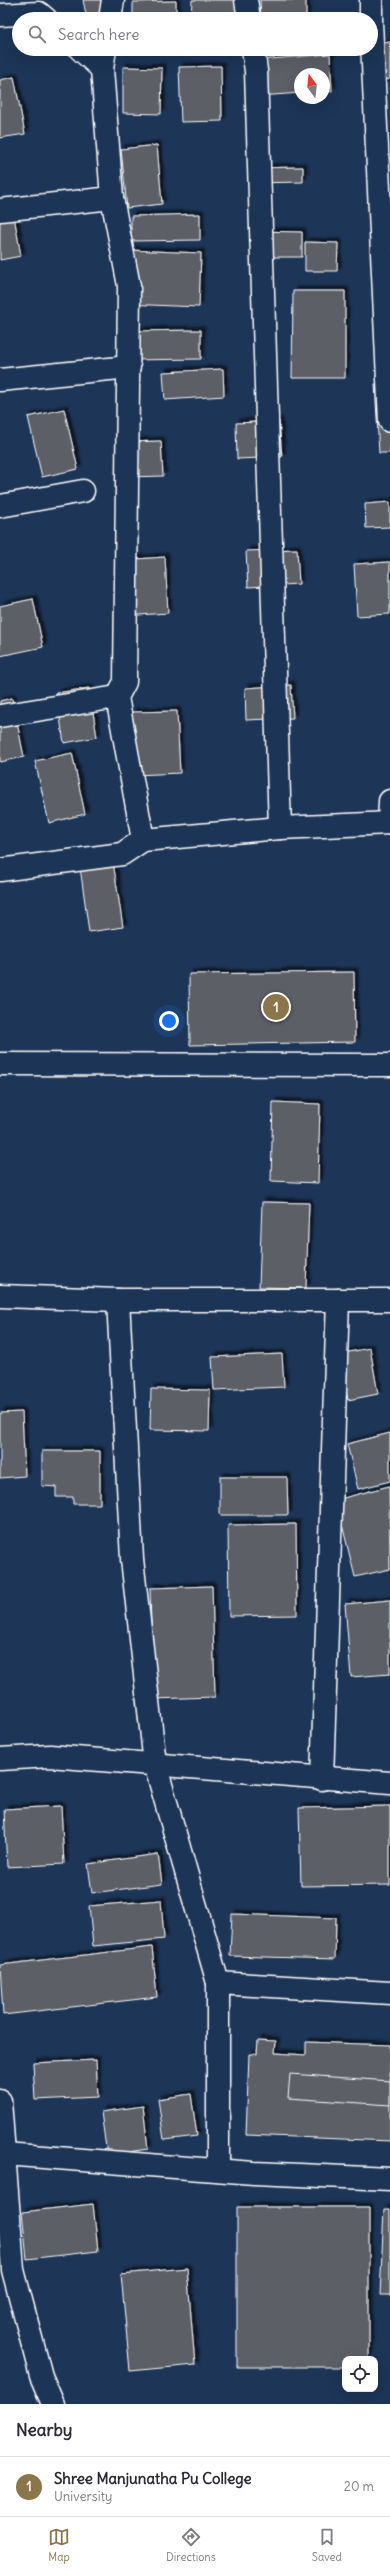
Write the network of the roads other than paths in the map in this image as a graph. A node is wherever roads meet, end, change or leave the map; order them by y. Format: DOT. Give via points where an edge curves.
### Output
graph roads {
  1 [pos="113,0"];
  2 [pos="246,0"];
  3 [pos="371,0"];
  4 [pos="111,12"];
  5 [pos="248,12"];
  6 [pos="371,12"];
  7 [pos="12,14"];
  8 [pos="0,15"];
  9 [pos="254,56"];
  10 [pos="373,56"];
  11 [pos="104,59"];
  12 [pos="112,198"];
  13 [pos="0,210"];
  14 [pos="129,367"];
  15 [pos="0,380"];
  16 [pos="390,421"];
  17 [pos="83,491"];
  18 [pos="0,506"];
  19 [pos="117,697"];
  20 [pos="0,716"];
  21 [pos="390,801"];
  22 [pos="390,823"];
  23 [pos="280,828"];
  24 [pos="143,840"];
  25 [pos="0,870"];
  26 [pos="0,1064"];
  27 [pos="390,1065"];
  28 [pos="0,1296"];
  29 [pos="118,1300"];
  30 [pos="338,1300"];
  31 [pos="390,1300"];
  32 [pos="0,1759"];
  33 [pos="155,1764"];
  34 [pos="322,1779"];
  35 [pos="390,1782"];
  36 [pos="218,1983"];
  37 [pos="390,1993"];
  38 [pos="0,2101"];
  39 [pos="4,2154"];
  40 [pos="218,2170"];
  41 [pos="390,2179"];
  42 [pos="53,2404"];
  1 -- 4 [label="street"];
  2 -- 5 [label="street"];
  3 -- 6 [label="street"];
  7 -- 8 [label="street"];
  9 -- 23 [label="street" via="257,79"];
  10 -- 16 [label="street"];
  11 -- 12 [label="street"];
  12 -- 13 [label="street"];
  12 -- 14 [label="street" via="129,286"];
  14 -- 15 [label="street"];
  14 -- 19 [label="street" via="125,682"];
  17 -- 18 [label="street"];
  19 -- 20 [label="street"];
  19 -- 24 [label="street"];
  21 -- 22 [label="street"];
  22 -- 23 [label="street"];
  23 -- 24 [label="street"];
  24 -- 25 [label="street" via="122,854"];
  26 -- 27 [label="street"];
  28 -- 29 [label="street"];
  29 -- 30 [label="street"];
  29 -- 33 [label="street" via="132,1559"];
  30 -- 31 [label="street"];
  30 -- 34 [label="street"];
  32 -- 33 [label="street" via="50,1756"];
  33 -- 34 [label="street"];
  33 -- 36 [label="street"];
  34 -- 35 [label="street"];
  36 -- 37 [label="street"];
  36 -- 40 [label="street"];
  38 -- 39 [label="street"];
  39 -- 40 [label="street"];
  39 -- 42 [label="street" via="13,2270 41,2376"];
  40 -- 41 [label="street"];
}
